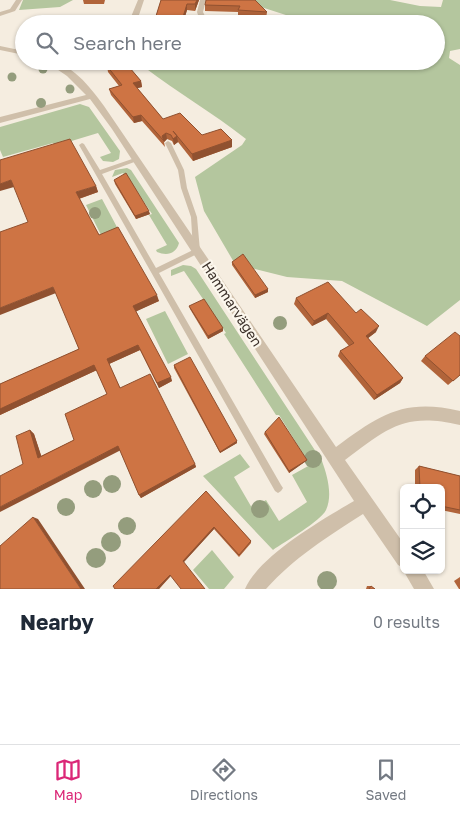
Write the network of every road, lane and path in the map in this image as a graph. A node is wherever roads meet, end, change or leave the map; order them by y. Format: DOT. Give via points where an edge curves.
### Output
graph roads {
  1 [pos="18,0"];
  2 [pos="141,0"];
  3 [pos="203,0"];
  4 [pos="0,14"];
  5 [pos="135,15"];
  6 [pos="201,15"];
  7 [pos="0,48"];
  8 [pos="15,51"];
  9 [pos="65,70"];
  10 [pos="92,96"];
  11 [pos="0,120"];
  12 [pos="168,143"];
  13 [pos="82,145"];
  14 [pos="135,160"];
  15 [pos="98,173"];
  16 [pos="197,251"];
  17 [pos="154,272"];
  18 [pos="460,418"];
  19 [pos="334,458"];
  20 [pos="278,488"];
  21 [pos="365,503"];
  22 [pos="400,553"];
  23 [pos="415,574"];
  24 [pos="254,589"];
  25 [pos="425,589"];
  1 -- 4 [label="street" via="13,10"];
  2 -- 5 [label="street"];
  3 -- 6 [label="street"];
  7 -- 8 [label="street"];
  9 -- 10 [label="street, Hammarvägen" via="74,75"];
  10 -- 11 [label="street"];
  10 -- 14 [label="street, Hammarvägen"];
  12 -- 16 [label="lane" via="181,170 194,217"];
  13 -- 15 [label="lane"];
  14 -- 15 [label="lane"];
  14 -- 16 [label="street, Hammarvägen"];
  15 -- 17 [label="lane"];
  16 -- 17 [label="lane"];
  16 -- 19 [label="street, Hammarvägen"];
  17 -- 20 [label="lane"];
  18 -- 19 [label="street" via="432,412 408,413 384,423"];
  19 -- 21 [label="street, Hammarvägen"];
  21 -- 22 [label="street, Hammarvägen"];
  21 -- 24 [label="street" via="306,540"];
  23 -- 25 [label="street"];
}
